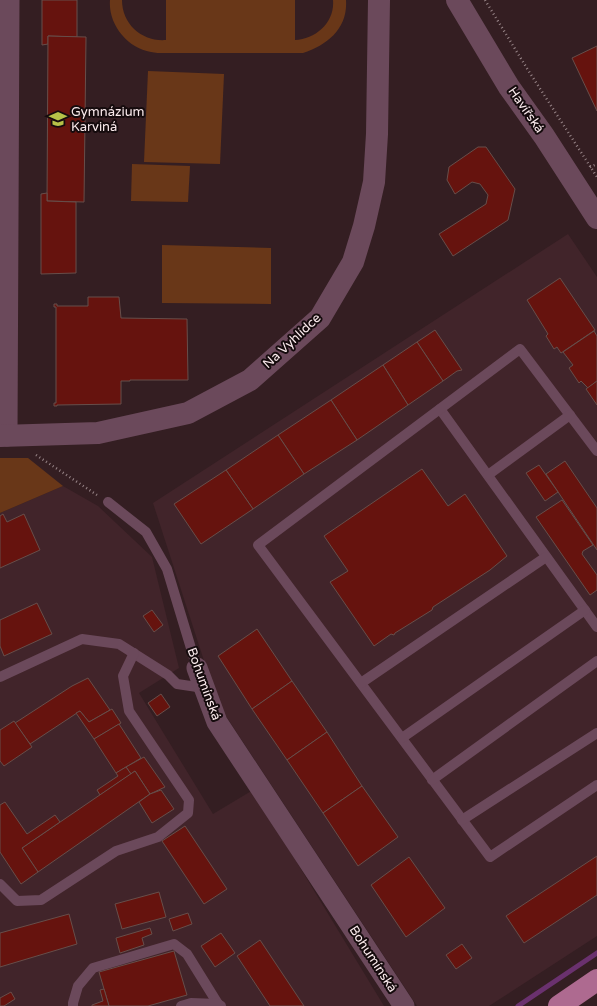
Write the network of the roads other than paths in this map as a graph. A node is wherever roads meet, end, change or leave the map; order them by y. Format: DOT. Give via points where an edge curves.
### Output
graph roads {
  1 [pos="9,0"];
  2 [pos="379,0"];
  3 [pos="457,0"];
  4 [pos="4,108"];
  5 [pos="597,218"];
  6 [pos="4,345"];
  7 [pos="440,409"];
  8 [pos="570,415"];
  9 [pos="4,436"];
  10 [pos="597,451"];
  11 [pos="488,475"];
  12 [pos="108,502"];
  13 [pos="546,557"];
  14 [pos="585,610"];
  15 [pos="597,627"];
  16 [pos="134,654"];
  17 [pos="597,661"];
  18 [pos="197,668"];
  19 [pos="0,677"];
  20 [pos="360,682"];
  21 [pos="204,688"];
  22 [pos="597,733"];
  23 [pos="402,738"];
  24 [pos="432,780"];
  25 [pos="597,785"];
  26 [pos="462,820"];
  27 [pos="0,884"];
  28 [pos="597,980"];
  29 [pos="219,1005"];
  30 [pos="73,1006"];
  31 [pos="181,1006"];
  32 [pos="404,1006"];
  33 [pos="559,1006"];
  1 -- 4 [label="street"];
  2 -- 9 [label="street, Na Vyhlídce" via="378,134 374,182 353,262 320,318 250,380 188,413 98,433"];
  3 -- 5 [label="street, Havířská" via="509,87"];
  4 -- 6 [label="street"];
  6 -- 9 [label="street"];
  7 -- 8 [label="lane" via="520,349"];
  7 -- 11 [label="lane"];
  7 -- 20 [label="lane" via="258,545"];
  8 -- 10 [label="lane"];
  8 -- 11 [label="lane"];
  11 -- 13 [label="lane"];
  12 -- 18 [label="lane, Bohumínská" via="146,532 167,569"];
  13 -- 14 [label="lane"];
  13 -- 20 [label="lane"];
  14 -- 15 [label="lane"];
  14 -- 23 [label="lane"];
  16 -- 19 [label="lane" via="119,644 82,639"];
  16 -- 21 [label="lane" via="168,675 177,684"];
  16 -- 27 [label="lane" via="123,676 129,710 189,800 188,813 158,837 116,851 42,900 17,901"];
  17 -- 24 [label="lane"];
  18 -- 21 [label="street, Bohumínská"];
  20 -- 23 [label="lane"];
  21 -- 32 [label="street, Bohumínská" via="217,722"];
  22 -- 26 [label="lane"];
  23 -- 24 [label="lane"];
  24 -- 26 [label="lane"];
  25 -- 26 [label="lane" via="490,857"];
  28 -- 33 [label="main road"];
  29 -- 30 [label="lane" via="186,954 174,944 93,968 78,986"];
  29 -- 31 [label="lane" via="191,1003"];
}
